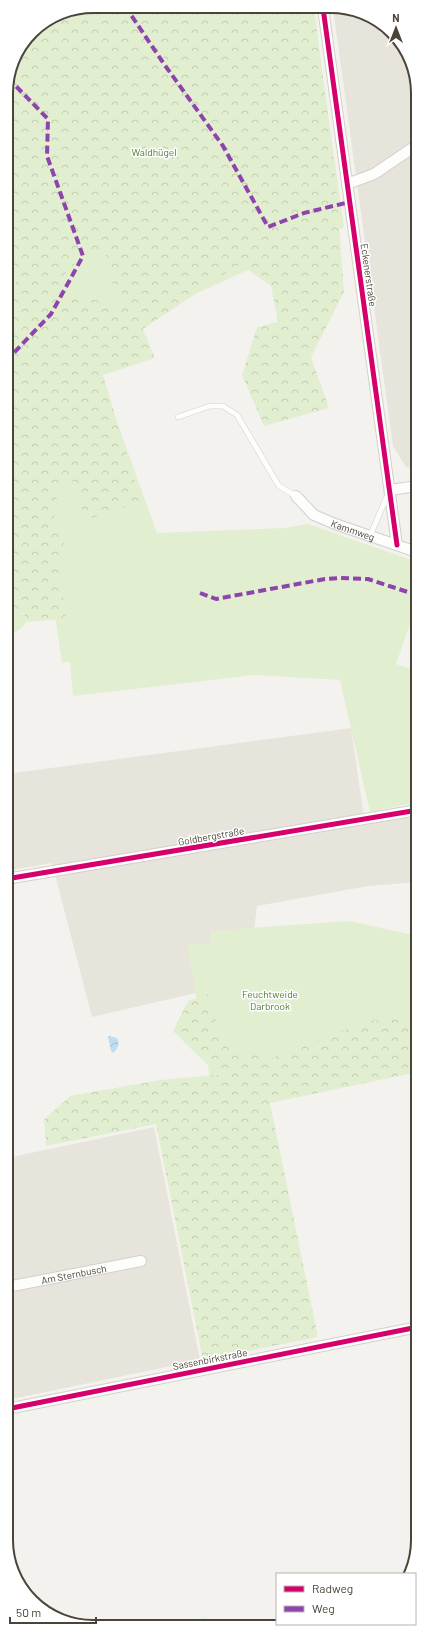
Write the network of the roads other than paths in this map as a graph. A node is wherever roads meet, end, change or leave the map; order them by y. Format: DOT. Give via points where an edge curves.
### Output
graph roads {
  1 [pos="324,13"];
  2 [pos="411,149"];
  3 [pos="347,184"];
  4 [pos="178,417"];
  5 [pos="411,487"];
  6 [pos="390,490"];
  7 [pos="296,496"];
  8 [pos="370,536"];
  9 [pos="397,545"];
  10 [pos="411,550"];
  11 [pos="411,811"];
  12 [pos="13,878"];
  13 [pos="141,1261"];
  14 [pos="13,1285"];
  15 [pos="411,1328"];
  16 [pos="13,1408"];
  1 -- 3 [label="street, Eckenerstraße"];
  2 -- 3 [label="street" via="374,174"];
  3 -- 6 [label="street, Eckenerstraße"];
  4 -- 7 [label="lane" via="210,406 223,406 237,415 280,486"];
  5 -- 6 [label="street"];
  6 -- 8 [label="lane"];
  6 -- 9 [label="street, Eckenerstraße"];
  7 -- 8 [label="street, Kammweg" via="314,515"];
  8 -- 9 [label="street, Kammweg"];
  9 -- 10 [label="street, Kammweg"];
  11 -- 12 [label="street, Goldbergstraße"];
  13 -- 14 [label="street, Am Sternbusch"];
  15 -- 16 [label="street, Sassenbirkstraße"];
}
